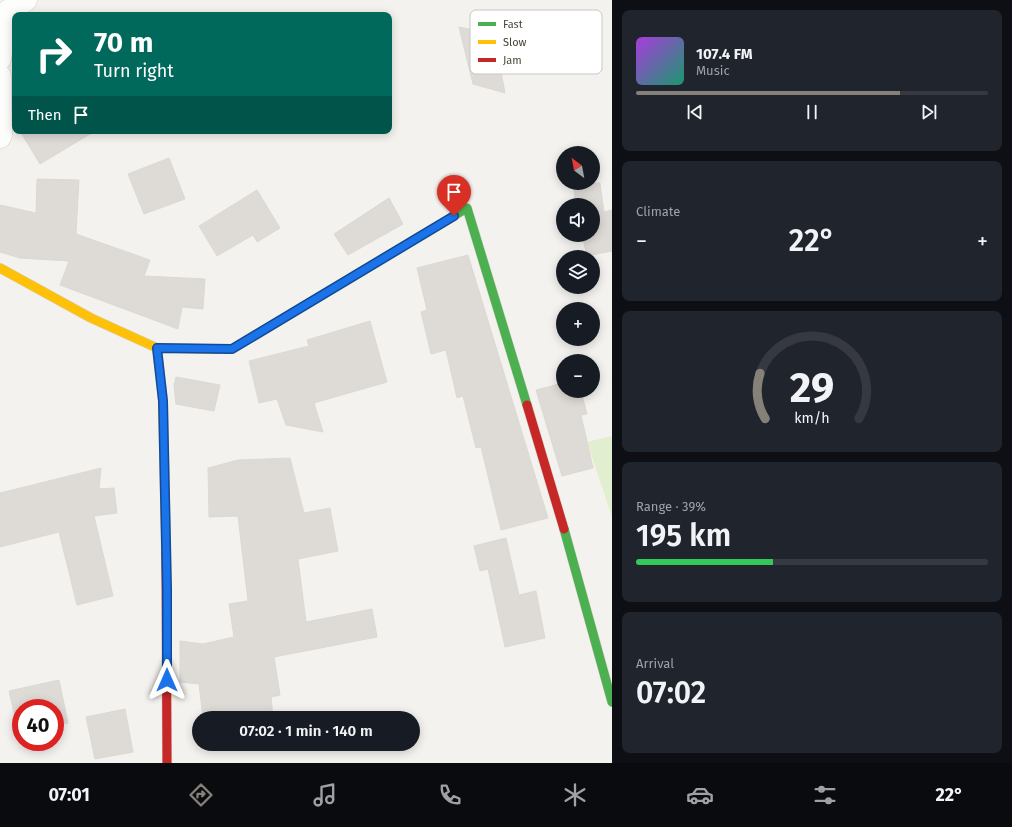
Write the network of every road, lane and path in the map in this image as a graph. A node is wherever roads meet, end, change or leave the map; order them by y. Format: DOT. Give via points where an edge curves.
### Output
graph roads {
  1 [pos="26,0"];
  2 [pos="0,59"];
  3 [pos="0,76"];
  4 [pos="0,137"];
  5 [pos="0,268"];
  6 [pos="157,348"];
  7 [pos="612,702"];
  8 [pos="167,763"];
  1 -- 2 [label="street" via="8,11"];
  3 -- 4 [label="street"];
  5 -- 6 [label="street" via="91,318"];
  6 -- 7 [label="street" via="232,349 467,208 556,499"];
  6 -- 8 [label="street" via="163,401"];
}
